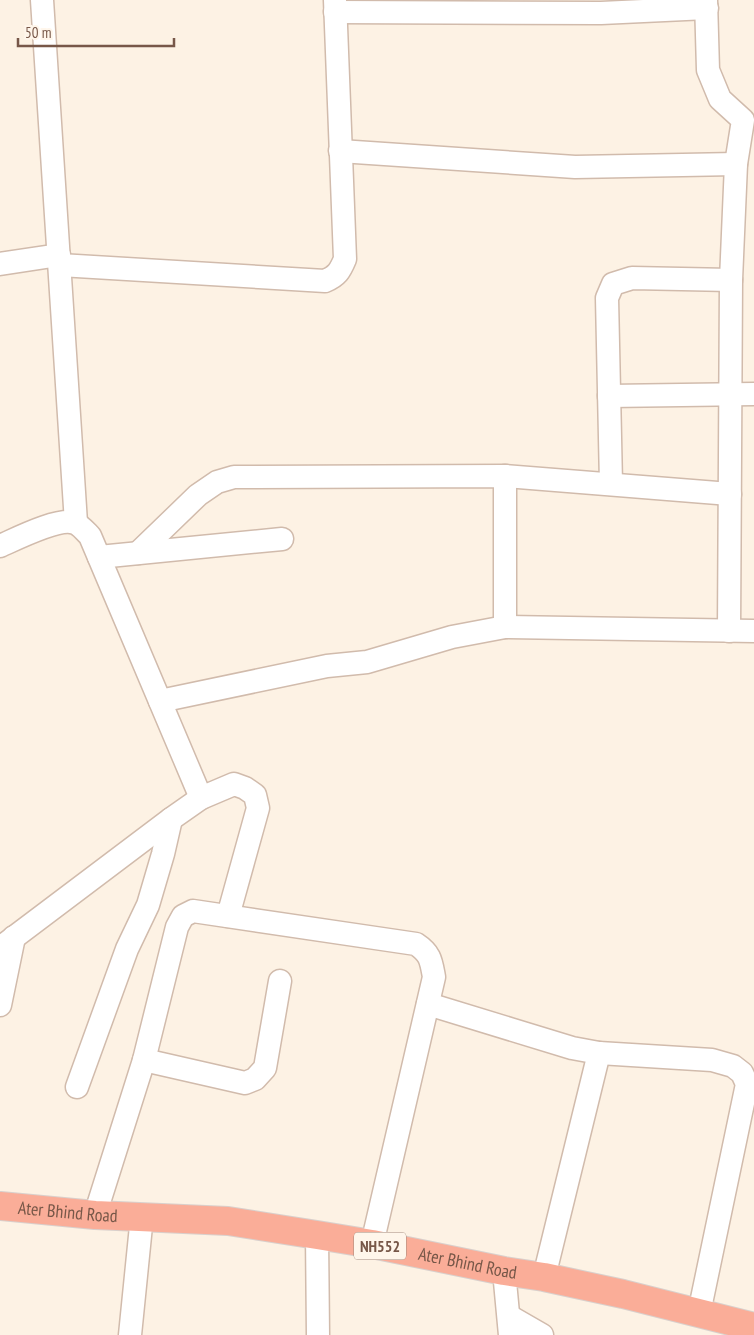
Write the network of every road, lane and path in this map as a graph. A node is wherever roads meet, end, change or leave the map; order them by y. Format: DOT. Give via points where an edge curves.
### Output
graph roads {
  1 [pos="42,0"];
  2 [pos="707,4"];
  3 [pos="335,6"];
  4 [pos="749,119"];
  5 [pos="340,151"];
  6 [pos="736,164"];
  7 [pos="60,260"];
  8 [pos="0,264"];
  9 [pos="731,280"];
  10 [pos="731,394"];
  11 [pos="754,394"];
  12 [pos="609,396"];
  13 [pos="505,476"];
  14 [pos="610,484"];
  15 [pos="730,494"];
  16 [pos="76,523"];
  17 [pos="282,538"];
  18 [pos="0,546"];
  19 [pos="138,553"];
  20 [pos="99,557"];
  21 [pos="505,627"];
  22 [pos="729,631"];
  23 [pos="754,631"];
  24 [pos="160,701"];
  25 [pos="201,798"];
  26 [pos="170,819"];
  27 [pos="228,916"];
  28 [pos="7,943"];
  29 [pos="280,981"];
  30 [pos="428,1004"];
  31 [pos="0,1005"];
  32 [pos="599,1053"];
  33 [pos="144,1060"];
  34 [pos="77,1087"];
  35 [pos="0,1206"];
  36 [pos="95,1215"];
  37 [pos="142,1216"];
  38 [pos="317,1235"];
  39 [pos="372,1244"];
  40 [pos="504,1271"];
  41 [pos="544,1277"];
  42 [pos="699,1313"];
  43 [pos="509,1326"];
  44 [pos="754,1327"];
  45 [pos="130,1335"];
  46 [pos="318,1335"];
  47 [pos="542,1335"];
  1 -- 7 [label="street"];
  2 -- 3 [label="street" via="601,13"];
  2 -- 4 [label="street" via="708,70 720,99"];
  3 -- 5 [label="street"];
  4 -- 6 [label="street"];
  5 -- 6 [label="street" via="575,167"];
  5 -- 7 [label="street" via="344,259 334,277 325,281"];
  6 -- 9 [label="street"];
  7 -- 8 [label="street"];
  7 -- 16 [label="street"];
  9 -- 10 [label="street"];
  9 -- 12 [label="street" via="632,278 613,284 607,298"];
  10 -- 11 [label="street"];
  10 -- 12 [label="street"];
  10 -- 15 [label="street"];
  12 -- 14 [label="street"];
  13 -- 14 [label="street"];
  13 -- 19 [label="street" via="234,477 217,482 198,495"];
  13 -- 21 [label="street"];
  14 -- 15 [label="street"];
  15 -- 22 [label="street"];
  16 -- 18 [label="street" via="64,522 40,529"];
  16 -- 20 [label="street" via="90,536"];
  17 -- 19 [label="street"];
  19 -- 20 [label="street"];
  20 -- 24 [label="street"];
  21 -- 22 [label="street"];
  21 -- 24 [label="street" via="452,637 367,662 327,666"];
  22 -- 23 [label="street"];
  24 -- 25 [label="street"];
  25 -- 26 [label="street"];
  25 -- 27 [label="street" via="234,784 255,795 258,808"];
  26 -- 28 [label="street"];
  26 -- 34 [label="street" via="148,904 127,949"];
  27 -- 30 [label="street" via="416,944 430,958 434,977"];
  27 -- 33 [label="street" via="193,912 183,916 176,927"];
  28 -- 31 [label="street"];
  29 -- 33 [label="street" via="265,1068 254,1079 245,1083"];
  30 -- 32 [label="street" via="572,1048"];
  30 -- 39 [label="street"];
  32 -- 41 [label="street"];
  32 -- 42 [label="street" via="712,1060 733,1066 748,1084"];
  33 -- 36 [label="street"];
  35 -- 36 [label="highway, Ater Bhind Road / NH552"];
  36 -- 37 [label="highway, Ater Bhind Road / NH552"];
  37 -- 38 [label="highway, Ater Bhind Road / NH552" via="228,1221"];
  37 -- 45 [label="street"];
  38 -- 39 [label="highway, Ater Bhind Road / NH552"];
  38 -- 46 [label="street"];
  39 -- 40 [label="highway, Ater Bhind Road / NH552"];
  40 -- 41 [label="highway, Ater Bhind Road / NH552"];
  40 -- 43 [label="street"];
  41 -- 42 [label="highway, Ater Bhind Road / NH552"];
  42 -- 44 [label="highway, Ater Bhind Road / NH552"];
  43 -- 47 [label="street"];
}
